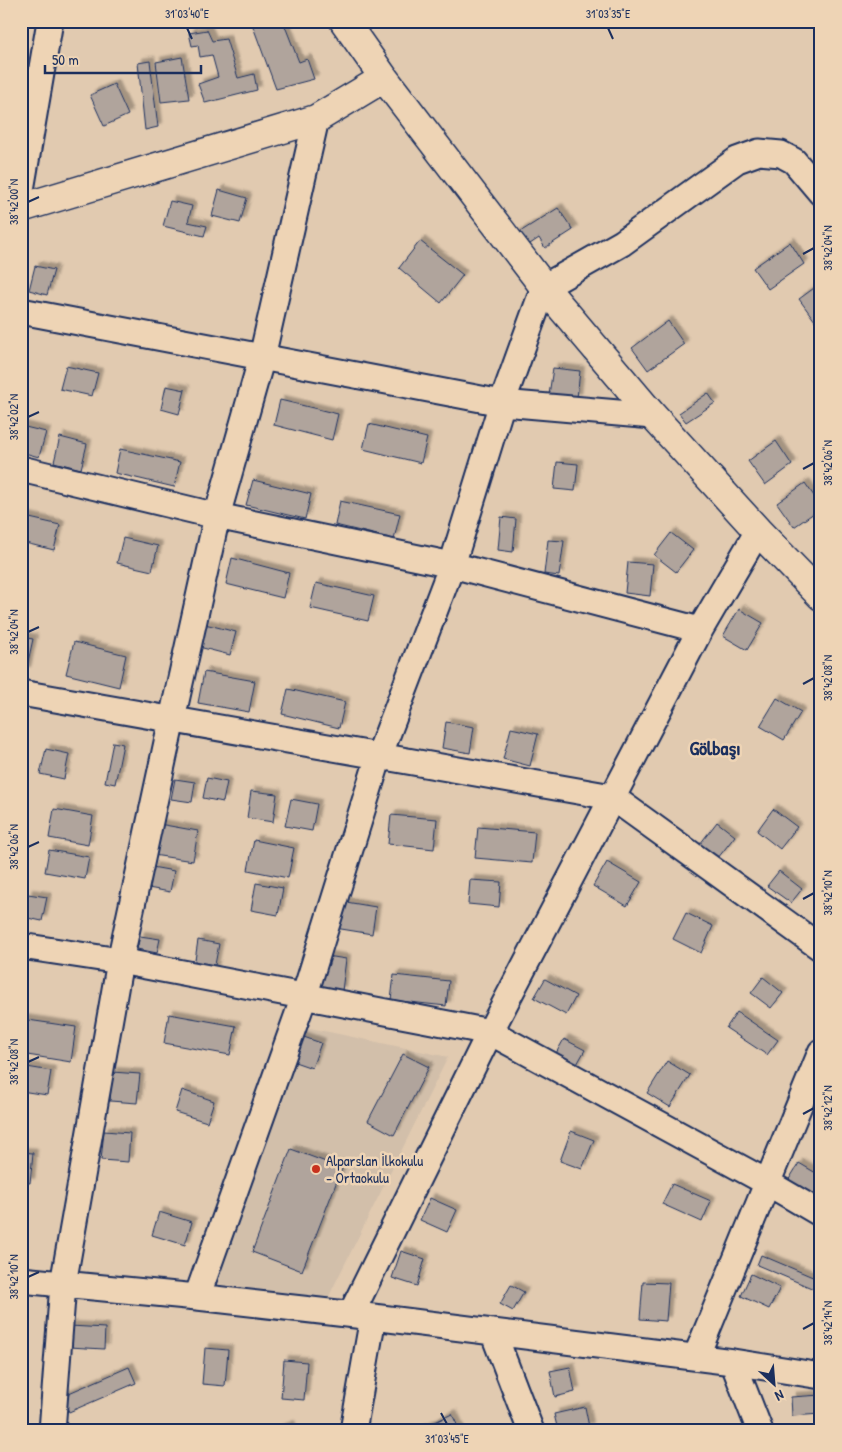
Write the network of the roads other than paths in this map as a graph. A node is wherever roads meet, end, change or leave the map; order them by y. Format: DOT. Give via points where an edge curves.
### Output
graph roads {
  1 [pos="50,21"];
  2 [pos="344,21"];
  3 [pos="384,78"];
  4 [pos="316,119"];
  5 [pos="21,190"];
  6 [pos="821,193"];
  7 [pos="21,208"];
  8 [pos="544,287"];
  9 [pos="21,311"];
  10 [pos="262,357"];
  11 [pos="502,403"];
  12 [pos="653,416"];
  13 [pos="21,469"];
  14 [pos="217,516"];
  15 [pos="758,531"];
  16 [pos="452,566"];
  17 [pos="821,596"];
  18 [pos="700,630"];
  19 [pos="21,693"];
  20 [pos="172,719"];
  21 [pos="378,756"];
  22 [pos="612,797"];
  23 [pos="21,946"];
  24 [pos="821,948"];
  25 [pos="120,961"];
  26 [pos="304,997"];
  27 [pos="490,1032"];
  28 [pos="821,1052"];
  29 [pos="768,1183"];
  30 [pos="821,1214"];
  31 [pos="21,1280"];
  32 [pos="63,1284"];
  33 [pos="197,1297"];
  34 [pos="362,1316"];
  35 [pos="493,1332"];
  36 [pos="696,1357"];
  37 [pos="732,1362"];
  38 [pos="821,1376"];
  39 [pos="52,1431"];
  40 [pos="353,1431"];
  41 [pos="531,1431"];
  42 [pos="760,1431"];
  1 -- 5 [label="street"];
  2 -- 3 [label="street"];
  3 -- 4 [label="street"];
  3 -- 8 [label="street"];
  4 -- 7 [label="street"];
  4 -- 10 [label="street"];
  6 -- 8 [label="street" via="794,161 781,154 759,152 737,160 622,243"];
  8 -- 11 [label="street"];
  8 -- 12 [label="street"];
  9 -- 10 [label="street"];
  10 -- 11 [label="street"];
  10 -- 14 [label="street"];
  11 -- 12 [label="street"];
  11 -- 16 [label="street"];
  12 -- 15 [label="street"];
  13 -- 14 [label="street"];
  14 -- 16 [label="street"];
  14 -- 20 [label="street"];
  15 -- 17 [label="street"];
  15 -- 18 [label="street"];
  16 -- 18 [label="street"];
  16 -- 21 [label="street"];
  18 -- 22 [label="street"];
  19 -- 20 [label="street"];
  20 -- 21 [label="street"];
  20 -- 25 [label="street"];
  21 -- 22 [label="street"];
  21 -- 26 [label="street"];
  22 -- 24 [label="street"];
  22 -- 27 [label="street"];
  23 -- 25 [label="street"];
  25 -- 26 [label="street"];
  25 -- 32 [label="street"];
  26 -- 27 [label="street"];
  26 -- 33 [label="street"];
  27 -- 29 [label="street"];
  27 -- 34 [label="street"];
  28 -- 29 [label="street"];
  29 -- 30 [label="street"];
  29 -- 36 [label="street"];
  31 -- 32 [label="street"];
  32 -- 33 [label="street"];
  32 -- 39 [label="street"];
  33 -- 34 [label="street"];
  34 -- 35 [label="street"];
  34 -- 40 [label="street"];
  35 -- 36 [label="street"];
  35 -- 41 [label="street"];
  36 -- 37 [label="street"];
  37 -- 38 [label="street"];
  37 -- 42 [label="street"];
}
